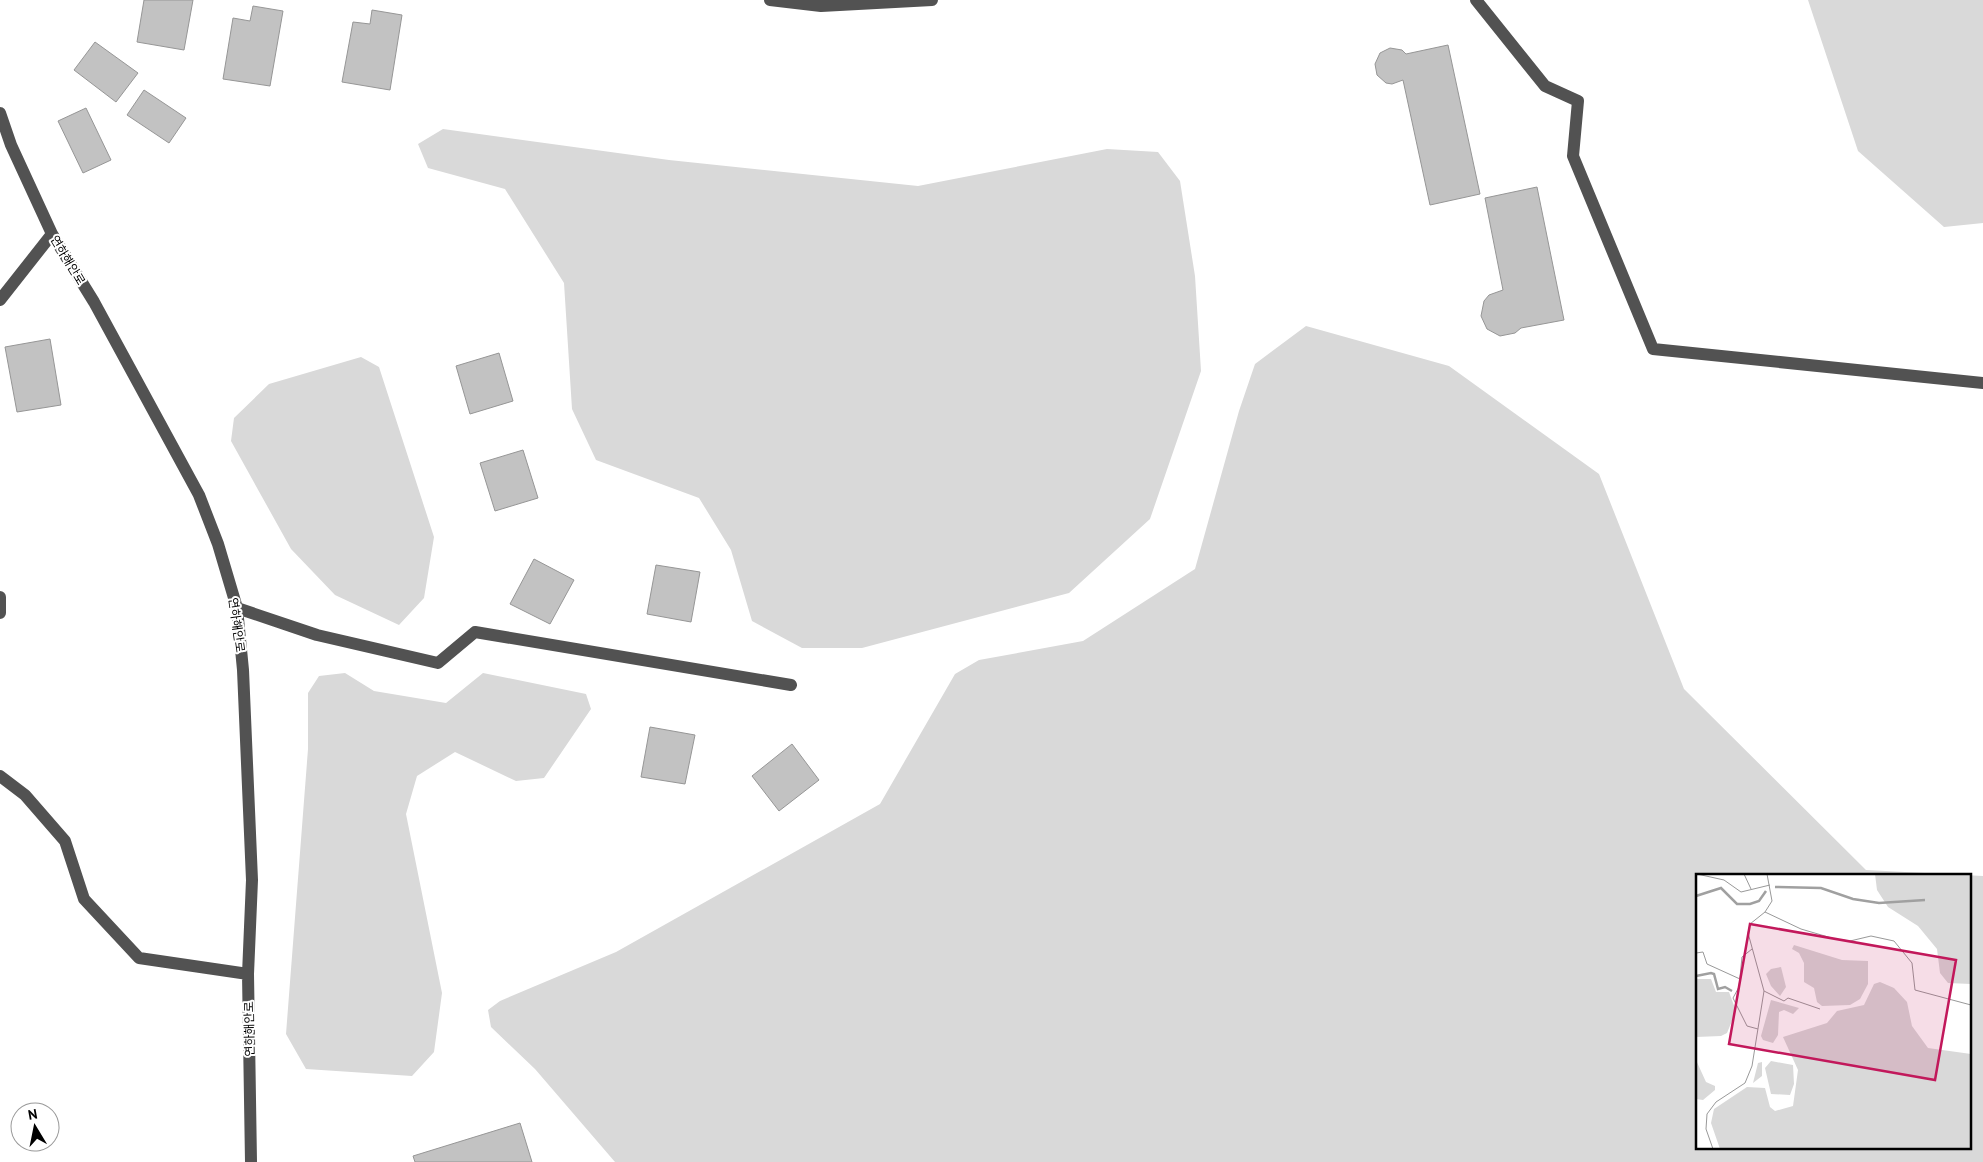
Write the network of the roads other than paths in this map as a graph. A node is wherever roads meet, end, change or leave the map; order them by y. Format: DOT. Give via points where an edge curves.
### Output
graph roads {
  1 [pos="770,0"];
  2 [pos="932,0"];
  3 [pos="1476,0"];
  4 [pos="0,113"];
  5 [pos="52,234"];
  6 [pos="0,300"];
  7 [pos="1983,383"];
  8 [pos="0,597"];
  9 [pos="237,608"];
  10 [pos="0,613"];
  11 [pos="791,685"];
  12 [pos="0,776"];
  13 [pos="248,974"];
  14 [pos="251,1162"];
  1 -- 2 [label="street" via="821,6"];
  3 -- 7 [label="street" via="1545,86 1578,101 1573,156 1653,349"];
  4 -- 5 [label="street, 연하해안로"];
  5 -- 6 [label="street"];
  5 -- 9 [label="street, 연하해안로" via="94,302 199,494"];
  8 -- 10 [label="street"];
  9 -- 11 [label="street" via="317,635 438,663 475,632"];
  9 -- 13 [label="street, 연하해안로" via="243,670 252,880"];
  12 -- 13 [label="street" via="25,795 65,841 84,899 139,958"];
  13 -- 14 [label="street, 연하해안로"];
}
